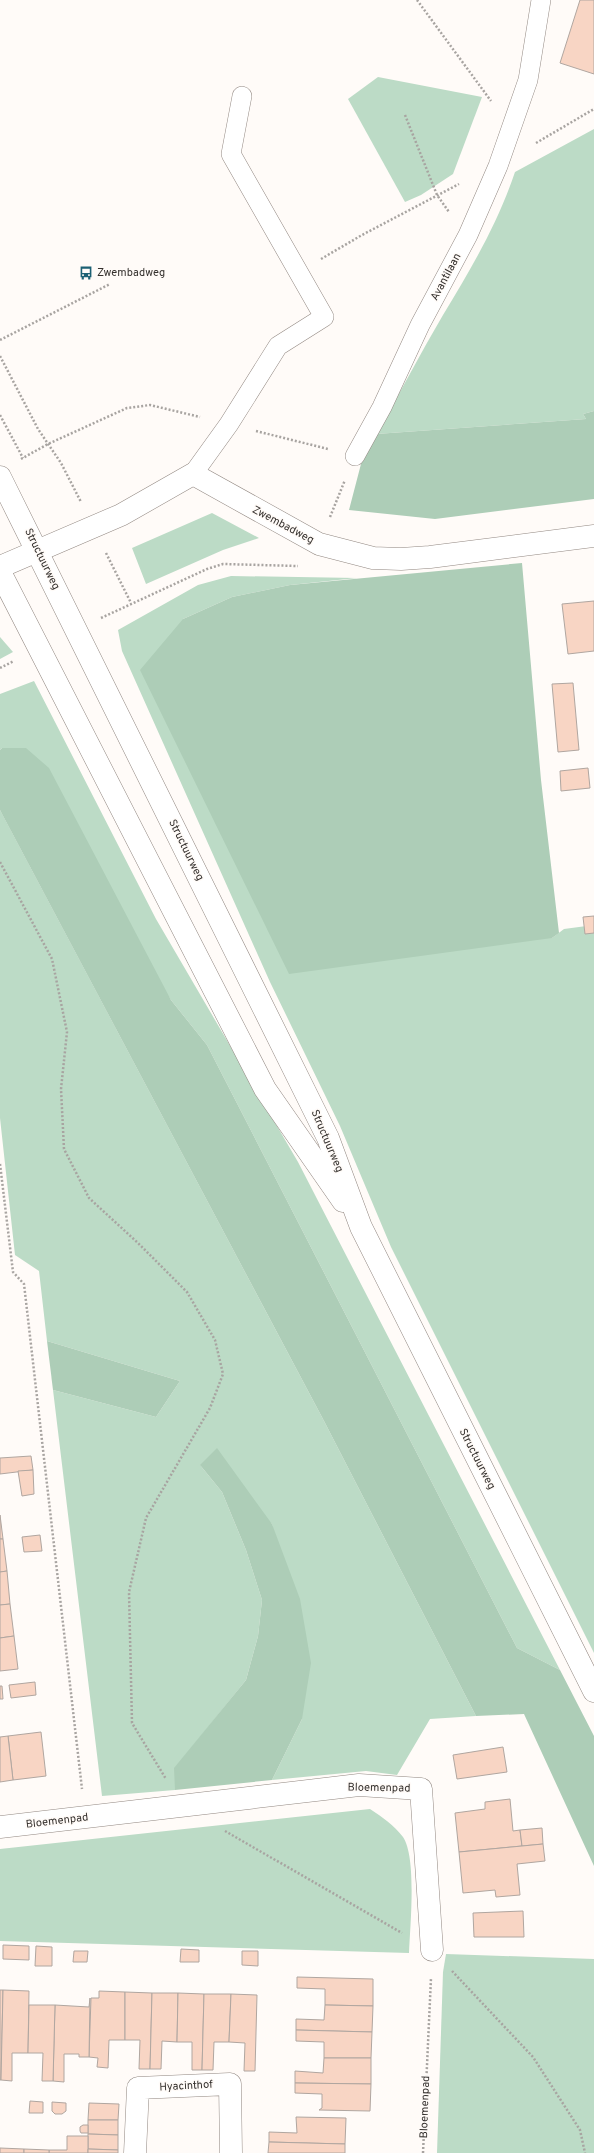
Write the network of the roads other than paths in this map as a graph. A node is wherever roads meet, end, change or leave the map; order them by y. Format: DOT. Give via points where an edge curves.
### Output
graph roads {
  1 [pos="540,0"];
  2 [pos="242,96"];
  3 [pos="355,456"];
  4 [pos="193,474"];
  5 [pos="0,477"];
  6 [pos="594,536"];
  7 [pos="38,551"];
  8 [pos="0,567"];
  9 [pos="0,572"];
  10 [pos="361,1227"];
  11 [pos="594,1691"];
  12 [pos="0,1828"];
  13 [pos="432,1950"];
  14 [pos="135,2153"];
  15 [pos="231,2153"];
  1 -- 3 [label="lane, Avantilaan" via="528,80 498,166 468,236 420,325 382,407"];
  2 -- 4 [label="lane" via="231,154 324,317 278,346 229,424"];
  4 -- 6 [label="main road, Zwembadweg" via="319,544 373,558 401,559"];
  4 -- 7 [label="main road" via="121,515"];
  5 -- 7 [label="main road, Structuurweg"];
  7 -- 8 [label="main road"];
  7 -- 10 [label="main road, Structuurweg" via="328,1138"];
  9 -- 10 [label="main road, Structuurweg" via="265,1089"];
  10 -- 11 [label="main road, Structuurweg"];
  12 -- 13 [label="main road, Bloemenpad" via="359,1785 420,1789"];
  14 -- 15 [label="main road, Hyacinthof" via="138,2088 230,2084"];
}
